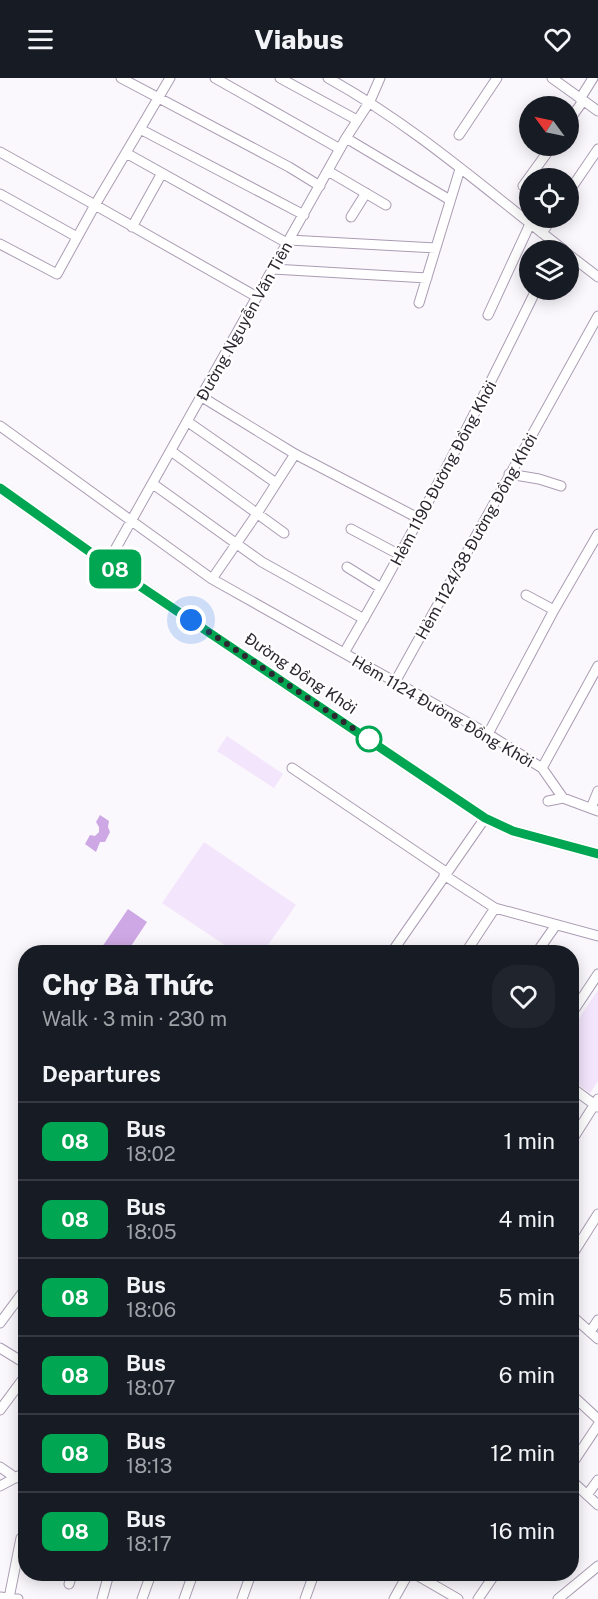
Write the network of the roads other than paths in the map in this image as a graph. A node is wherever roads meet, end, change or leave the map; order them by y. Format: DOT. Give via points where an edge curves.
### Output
graph roads {
  1 [pos="121,78"];
  2 [pos="170,78"];
  3 [pos="214,78"];
  4 [pos="280,78"];
  5 [pos="328,78"];
  6 [pos="380,78"];
  7 [pos="497,78"];
  8 [pos="552,78"];
  9 [pos="593,78"];
  10 [pos="159,97"];
  11 [pos="581,100"];
  12 [pos="370,101"];
  13 [pos="579,103"];
  14 [pos="598,111"];
  15 [pos="357,120"];
  16 [pos="140,129"];
  17 [pos="459,135"];
  18 [pos="346,138"];
  19 [pos="340,149"];
  20 [pos="598,149"];
  21 [pos="0,152"];
  22 [pos="126,153"];
  23 [pos="460,168"];
  24 [pos="328,171"];
  25 [pos="162,172"];
  26 [pos="579,177"];
  27 [pos="320,186"];
  28 [pos="366,193"];
  29 [pos="0,194"];
  30 [pos="450,200"];
  31 [pos="95,205"];
  32 [pos="386,205"];
  33 [pos="303,215"];
  34 [pos="519,215"];
  35 [pos="351,217"];
  36 [pos="132,227"];
  37 [pos="528,228"];
  38 [pos="535,228"];
  39 [pos="545,228"];
  40 [pos="542,233"];
  41 [pos="77,237"];
  42 [pos="549,240"];
  43 [pos="288,242"];
  44 [pos="0,244"];
  45 [pos="436,248"];
  46 [pos="579,261"];
  47 [pos="273,269"];
  48 [pos="596,272"];
  49 [pos="427,278"];
  50 [pos="257,297"];
  51 [pos="531,300"];
  52 [pos="419,303"];
  53 [pos="488,315"];
  54 [pos="598,316"];
  55 [pos="202,397"];
  56 [pos="188,422"];
  57 [pos="0,426"];
  58 [pos="171,451"];
  59 [pos="295,454"];
  60 [pos="510,474"];
  61 [pos="276,483"];
  62 [pos="153,484"];
  63 [pos="561,486"];
  64 [pos="0,488"];
  65 [pos="256,515"];
  66 [pos="418,519"];
  67 [pos="132,520"];
  68 [pos="351,529"];
  69 [pos="284,533"];
  70 [pos="598,534"];
  71 [pos="237,544"];
  72 [pos="400,555"];
  73 [pos="107,564"];
  74 [pos="347,567"];
  75 [pos="212,579"];
  76 [pos="381,588"];
  77 [pos="526,595"];
  78 [pos="554,610"];
  79 [pos="364,619"];
  80 [pos="344,653"];
  81 [pos="598,666"];
  82 [pos="395,682"];
  83 [pos="488,734"];
  84 [pos="292,768"];
  85 [pos="543,768"];
  86 [pos="598,791"];
  87 [pos="563,798"];
  88 [pos="548,801"];
  89 [pos="595,809"];
  90 [pos="485,818"];
  91 [pos="598,854"];
  92 [pos="445,874"];
  93 [pos="495,908"];
  94 [pos="556,925"];
  95 [pos="598,936"];
  96 [pos="397,945"];
  97 [pos="471,945"];
  98 [pos="542,945"];
  99 [pos="598,974"];
  100 [pos="579,1002"];
  101 [pos="579,1092"];
  102 [pos="597,1104"];
  103 [pos="579,1130"];
  104 [pos="598,1214"];
  105 [pos="579,1243"];
  106 [pos="18,1299"];
  107 [pos="598,1320"];
  108 [pos="579,1322"];
  109 [pos="0,1323"];
  110 [pos="590,1332"];
  111 [pos="598,1339"];
  112 [pos="0,1348"];
  113 [pos="18,1359"];
  114 [pos="18,1386"];
  115 [pos="579,1401"];
  116 [pos="0,1410"];
  117 [pos="598,1419"];
  118 [pos="598,1425"];
  119 [pos="579,1454"];
  120 [pos="0,1467"];
  121 [pos="18,1472"];
  122 [pos="18,1476"];
  123 [pos="598,1480"];
  124 [pos="0,1486"];
  125 [pos="579,1488"];
  126 [pos="587,1495"];
  127 [pos="598,1505"];
  128 [pos="18,1553"];
  129 [pos="598,1566"];
  130 [pos="70,1581"];
  131 [pos="107,1581"];
  132 [pos="148,1581"];
  133 [pos="190,1581"];
  134 [pos="248,1581"];
  135 [pos="311,1581"];
  136 [pos="404,1581"];
  137 [pos="427,1581"];
  138 [pos="490,1581"];
  139 [pos="69,1584"];
  140 [pos="9,1598"];
  141 [pos="102,1599"];
  142 [pos="142,1599"];
  143 [pos="184,1599"];
  144 [pos="242,1599"];
  145 [pos="305,1599"];
  146 [pos="394,1599"];
  147 [pos="458,1599"];
  148 [pos="478,1599"];
  149 [pos="558,1599"];
  1 -- 10 [label="street"];
  2 -- 10 [label="street"];
  3 -- 19 [label="street"];
  4 -- 15 [label="street"];
  5 -- 12 [label="street"];
  6 -- 12 [label="street, Đường Nguyễn Văn Tiên"];
  7 -- 17 [label="street"];
  8 -- 11 [label="street"];
  9 -- 11 [label="street"];
  10 -- 16 [label="street"];
  10 -- 27 [label="street"];
  11 -- 13 [label="street"];
  11 -- 14 [label="street"];
  12 -- 15 [label="street, Đường Nguyễn Văn Tiên"];
  12 -- 23 [label="street"];
  15 -- 18 [label="street, Đường Nguyễn Văn Tiên"];
  16 -- 22 [label="street"];
  16 -- 33 [label="street"];
  18 -- 19 [label="street, Đường Nguyễn Văn Tiên"];
  18 -- 30 [label="street"];
  19 -- 24 [label="street, Đường Nguyễn Văn Tiên"];
  20 -- 26 [label="street"];
  21 -- 31 [label="street"];
  22 -- 25 [label="street"];
  22 -- 31 [label="street"];
  23 -- 30 [label="street"];
  23 -- 34 [label="street"];
  24 -- 27 [label="street, Đường Nguyễn Văn Tiên"];
  24 -- 28 [label="street"];
  25 -- 36 [label="street"];
  25 -- 43 [label="street"];
  27 -- 33 [label="street, Đường Nguyễn Văn Tiên"];
  28 -- 32 [label="street"];
  28 -- 35 [label="street"];
  29 -- 41 [label="street"];
  30 -- 45 [label="street"];
  31 -- 36 [label="street"];
  31 -- 41 [label="street"];
  33 -- 43 [label="street, Đường Nguyễn Văn Tiên"];
  36 -- 50 [label="street"];
  37 -- 53 [label="street"];
  38 -- 40 [label="street"];
  39 -- 40 [label="street"];
  40 -- 42 [label="street"];
  41 -- 44 [label="street" via="57,274"];
  43 -- 45 [label="street"];
  43 -- 47 [label="street, Đường Nguyễn Văn Tiên"];
  45 -- 49 [label="street"];
  46 -- 48 [label="street"];
  47 -- 49 [label="street"];
  47 -- 50 [label="street, Đường Nguyễn Văn Tiên"];
  49 -- 52 [label="street"];
  50 -- 55 [label="street, Đường Nguyễn Văn Tiên"];
  51 -- 66 [label="street, Hẻm 1190 Đường Đồng Khởi"];
  54 -- 60 [label="street, Hẻm 1124/38 Đường Đồng Khởi"];
  55 -- 56 [label="street, Đường Nguyễn Văn Tiên"];
  55 -- 59 [label="street"];
  56 -- 58 [label="street, Đường Nguyễn Văn Tiên"];
  56 -- 61 [label="street"];
  57 -- 67 [label="street"];
  58 -- 62 [label="street, Đường Nguyễn Văn Tiên"];
  58 -- 65 [label="street"];
  59 -- 61 [label="street"];
  59 -- 66 [label="street"];
  60 -- 63 [label="street"];
  60 -- 82 [label="street, Hẻm 1124/38 Đường Đồng Khởi"];
  61 -- 65 [label="street"];
  62 -- 67 [label="street, Đường Nguyễn Văn Tiên"];
  62 -- 71 [label="street"];
  64 -- 73 [label="main road, Đường Đồng Khởi"];
  65 -- 69 [label="street"];
  65 -- 71 [label="street"];
  66 -- 72 [label="street, Hẻm 1190 Đường Đồng Khởi"];
  67 -- 73 [label="street, Đường Nguyễn Văn Tiên"];
  67 -- 75 [label="street, Hẻm 1124 Đường Đồng Khởi"];
  68 -- 72 [label="street"];
  70 -- 78 [label="street"];
  71 -- 75 [label="street"];
  71 -- 79 [label="street"];
  72 -- 76 [label="street, Hẻm 1190 Đường Đồng Khởi"];
  73 -- 90 [label="main road, Đường Đồng Khởi"];
  74 -- 76 [label="street"];
  75 -- 80 [label="street, Hẻm 1124 Đường Đồng Khởi"];
  76 -- 79 [label="street, Hẻm 1190 Đường Đồng Khởi"];
  77 -- 78 [label="street"];
  78 -- 83 [label="street"];
  79 -- 80 [label="street, Hẻm 1190 Đường Đồng Khởi"];
  80 -- 82 [label="street, Hẻm 1124 Đường Đồng Khởi"];
  81 -- 85 [label="street"];
  82 -- 83 [label="street, Hẻm 1124 Đường Đồng Khởi"];
  83 -- 85 [label="street, Hẻm 1124 Đường Đồng Khởi"];
  84 -- 92 [label="street"];
  85 -- 87 [label="street, Hẻm 1124 Đường Đồng Khởi"];
  86 -- 89 [label="street"];
  87 -- 88 [label="street"];
  87 -- 89 [label="street"];
  90 -- 91 [label="main road, Đường Đồng Khởi" via="513,831"];
  90 -- 92 [label="street"];
  92 -- 93 [label="street"];
  92 -- 96 [label="street"];
  93 -- 94 [label="street"];
  93 -- 97 [label="street"];
  94 -- 95 [label="street"];
  94 -- 98 [label="street"];
  99 -- 100 [label="street"];
  101 -- 102 [label="street"];
  102 -- 103 [label="street"];
  104 -- 105 [label="street"];
  106 -- 109 [label="street"];
  107 -- 110 [label="street"];
  108 -- 110 [label="street"];
  110 -- 111 [label="street"];
  112 -- 113 [label="street"];
  114 -- 116 [label="street"];
  115 -- 117 [label="street"];
  118 -- 119 [label="street"];
  120 -- 121 [label="street"];
  122 -- 124 [label="street"];
  123 -- 126 [label="street"];
  125 -- 126 [label="street"];
  126 -- 127 [label="street"];
  128 -- 140 [label="street"];
  129 -- 149 [label="street"];
  130 -- 139 [label="street"];
  131 -- 141 [label="street"];
  132 -- 142 [label="street"];
  133 -- 143 [label="street"];
  134 -- 144 [label="street"];
  135 -- 145 [label="street"];
  136 -- 146 [label="street"];
  137 -- 147 [label="street"];
  138 -- 148 [label="street"];
}
